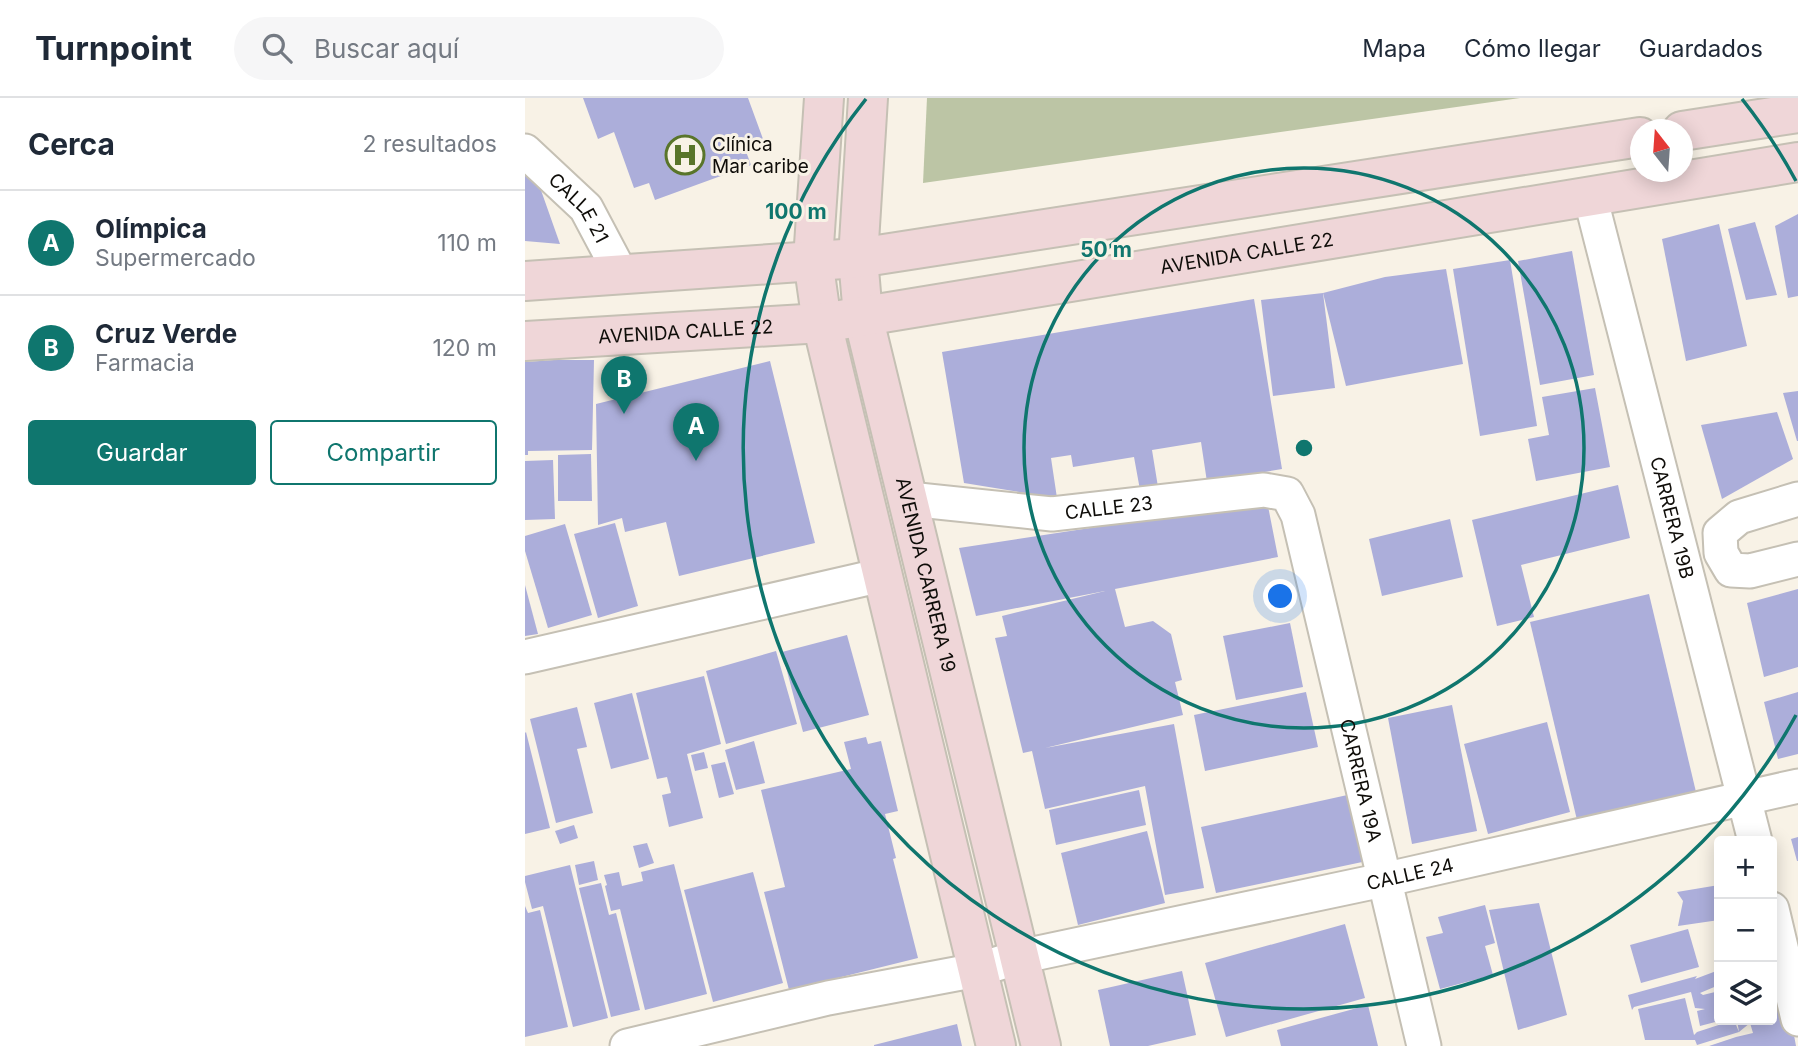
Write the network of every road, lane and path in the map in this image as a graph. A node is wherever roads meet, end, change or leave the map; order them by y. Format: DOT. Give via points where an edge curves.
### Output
graph roads {
  1 [pos="824,98"];
  2 [pos="868,98"];
  3 [pos="1798,113"];
  4 [pos="1693,129"];
  5 [pos="1630,139"];
  6 [pos="525,151"];
  7 [pos="1798,162"];
  8 [pos="1590,196"];
  9 [pos="858,258"];
  10 [pos="813,260"];
  11 [pos="621,274"];
  12 [pos="525,281"];
  13 [pos="863,316"];
  14 [pos="822,323"];
  15 [pos="525,341"];
  16 [pos="909,499"];
  17 [pos="1798,499"];
  18 [pos="1298,515"];
  19 [pos="1798,559"];
  20 [pos="882,575"];
  21 [pos="525,657"];
  22 [pos="1798,786"];
  23 [pos="1745,799"];
  24 [pos="1754,836"];
  25 [pos="1383,880"];
  26 [pos="1777,930"];
  27 [pos="1019,957"];
  28 [pos="977,970"];
  29 [pos="1798,1019"];
  30 [pos="627,1046"];
  31 [pos="996,1046"];
  32 [pos="1041,1046"];
  33 [pos="1424,1046"];
  1 -- 10 [label="street"];
  2 -- 9 [label="street, AVENIDA CARRERA 19"];
  3 -- 4 [label="street"];
  5 -- 9 [label="street"];
  6 -- 11 [label="street, CALLE 21" via="586,208"];
  7 -- 8 [label="street, AVENIDA CALLE 22"];
  8 -- 13 [label="street, AVENIDA CALLE 22"];
  8 -- 23 [label="street, CARRERA 19B"];
  9 -- 10 [label="street"];
  9 -- 13 [label="street, AVENIDA CARRERA 19"];
  10 -- 11 [label="street"];
  10 -- 14 [label="street"];
  11 -- 12 [label="street"];
  13 -- 14 [label="street, AVENIDA CALLE 22"];
  13 -- 16 [label="street, AVENIDA CARRERA 19"];
  14 -- 15 [label="street, AVENIDA CALLE 22"];
  14 -- 20 [label="street"];
  16 -- 18 [label="street, CALLE 23" via="1052,514 1263,490 1287,494"];
  16 -- 27 [label="street, AVENIDA CARRERA 19"];
  17 -- 19 [label="street" via="1739,517 1720,534 1721,553 1731,570 1750,571"];
  18 -- 25 [label="street, CARRERA 19A"];
  20 -- 21 [label="street"];
  20 -- 28 [label="street"];
  22 -- 23 [label="street, CALLE 24"];
  23 -- 24 [label="street, CARRERA 19B"];
  23 -- 25 [label="street, CALLE 24"];
  25 -- 27 [label="street, CALLE 24"];
  25 -- 33 [label="street, CARRERA 19A"];
  26 -- 29 [label="street"];
  27 -- 28 [label="street, CALLE 24"];
  27 -- 32 [label="street, AVENIDA CARRERA 19"];
  28 -- 30 [label="street, CALLE 24" via="828,998"];
  28 -- 31 [label="street"];
}
